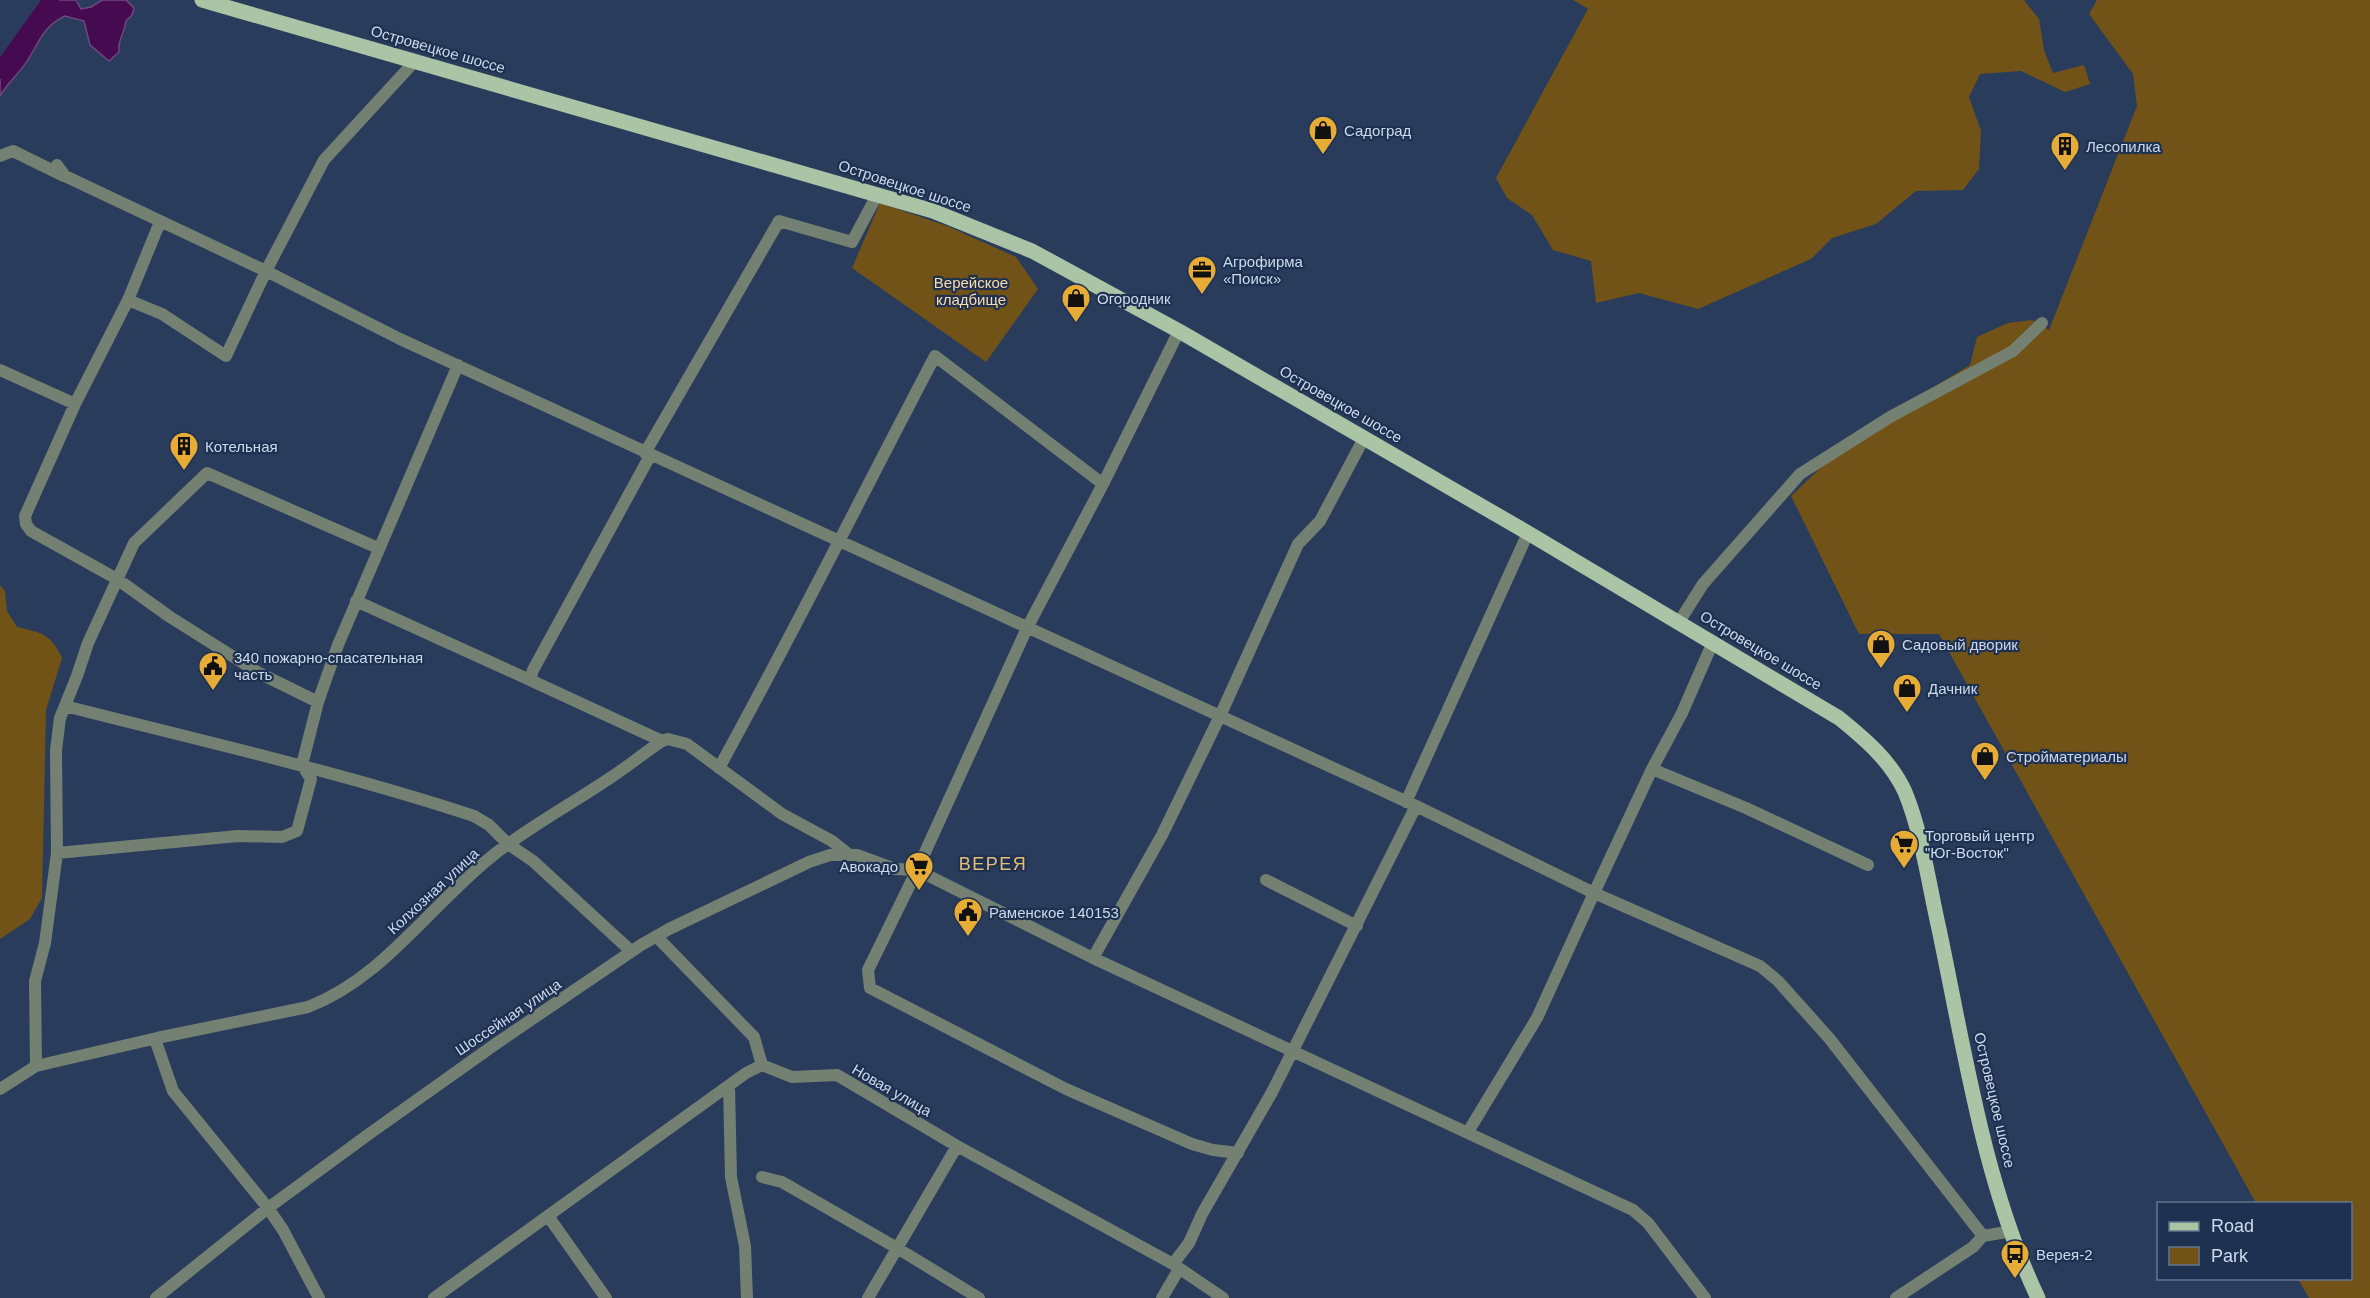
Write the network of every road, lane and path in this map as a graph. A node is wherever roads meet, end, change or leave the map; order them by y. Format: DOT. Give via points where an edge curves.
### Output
graph roads {
  1 [pos="202,0"];
  2 [pos="415,61"];
  3 [pos="0,156"];
  4 [pos="57,165"];
  5 [pos="65,176"];
  6 [pos="878,195"];
  7 [pos="160,222"];
  8 [pos="266,271"];
  9 [pos="128,300"];
  10 [pos="2042,323"];
  11 [pos="1179,331"];
  12 [pos="458,365"];
  13 [pos="0,370"];
  14 [pos="75,404"];
  15 [pos="1364,438"];
  16 [pos="648,454"];
  17 [pos="1103,484"];
  18 [pos="1528,533"];
  19 [pos="838,542"];
  20 [pos="378,548"];
  21 [pos="117,579"];
  22 [pos="356,601"];
  23 [pos="1679,622"];
  24 [pos="1027,628"];
  25 [pos="1713,642"];
  26 [pos="531,680"];
  27 [pos="318,702"];
  28 [pos="65,706"];
  29 [pos="1220,716"];
  30 [pos="662,741"];
  31 [pos="302,765"];
  32 [pos="719,768"];
  33 [pos="1652,769"];
  34 [pos="1411,804"];
  35 [pos="508,844"];
  36 [pos="57,853"];
  37 [pos="848,854"];
  38 [pos="1868,865"];
  39 [pos="917,870"];
  40 [pos="1266,880"];
  41 [pos="1594,893"];
  42 [pos="1357,926"];
  43 [pos="656,936"];
  44 [pos="631,951"];
  45 [pos="1093,958"];
  46 [pos="155,1038"];
  47 [pos="1292,1051"];
  48 [pos="762,1065"];
  49 [pos="36,1066"];
  50 [pos="729,1086"];
  51 [pos="0,1089"];
  52 [pos="1468,1131"];
  53 [pos="957,1146"];
  54 [pos="1238,1153"];
  55 [pos="762,1177"];
  56 [pos="268,1208"];
  57 [pos="548,1216"];
  58 [pos="2012,1232"];
  59 [pos="1983,1236"];
  60 [pos="897,1248"];
  61 [pos="1176,1267"];
  62 [pos="156,1298"];
  63 [pos="319,1298"];
  64 [pos="434,1298"];
  65 [pos="606,1298"];
  66 [pos="747,1298"];
  67 [pos="868,1298"];
  68 [pos="979,1298"];
  69 [pos="1162,1298"];
  70 [pos="1223,1298"];
  71 [pos="1704,1298"];
  72 [pos="1896,1298"];
  73 [pos="2038,1298"];
  1 -- 2 [label="main road, Островецкое шоссе"];
  2 -- 6 [label="main road, Островецкое шоссе"];
  2 -- 8 [label="street" via="324,160"];
  3 -- 5 [label="street" via="13,151"];
  4 -- 5 [label="street"];
  5 -- 7 [label="street"];
  6 -- 11 [label="main road, Островецкое шоссе" via="933,211 1032,251"];
  6 -- 16 [label="street" via="852,243 778,221"];
  7 -- 8 [label="street"];
  7 -- 9 [label="street"];
  8 -- 9 [label="street" via="226,356 162,314"];
  8 -- 12 [label="street"];
  9 -- 14 [label="street"];
  10 -- 23 [label="street" via="2013,351 1890,417 1800,474 1703,584"];
  11 -- 15 [label="main road, Островецкое шоссе"];
  11 -- 17 [label="street"];
  12 -- 16 [label="street"];
  12 -- 20 [label="street"];
  13 -- 14 [label="street"];
  14 -- 21 [label="street" via="26,516 26,524 31,531"];
  15 -- 18 [label="main road, Островецкое шоссе"];
  15 -- 29 [label="street" via="1320,520 1298,544"];
  16 -- 19 [label="street" via="675,463"];
  16 -- 26 [label="street"];
  17 -- 19 [label="street" via="935,356"];
  17 -- 24 [label="street"];
  18 -- 23 [label="main road, Островецкое шоссе"];
  18 -- 34 [label="street"];
  19 -- 24 [label="street"];
  19 -- 32 [label="street"];
  20 -- 21 [label="street" via="207,473 134,543"];
  20 -- 22 [label="street"];
  21 -- 27 [label="street" via="259,673"];
  21 -- 28 [label="street"];
  22 -- 26 [label="street"];
  22 -- 27 [label="street"];
  23 -- 25 [label="main road, Островецкое шоссе"];
  24 -- 29 [label="street"];
  24 -- 39 [label="street"];
  25 -- 33 [label="street"];
  25 -- 58 [label="main road, Островецкое шоссе" via="1839,718 1881,755 1905,792 1926,868 1987,1153"];
  26 -- 30 [label="street"];
  27 -- 31 [label="street"];
  28 -- 31 [label="street"];
  28 -- 36 [label="street" via="56,750"];
  29 -- 34 [label="street"];
  29 -- 45 [label="street" via="1162,835"];
  30 -- 32 [label="street" via="687,744"];
  30 -- 35 [label="street, Колхозная улица"];
  31 -- 35 [label="street" via="474,816"];
  31 -- 36 [label="street" via="311,779 297,831 282,837 238,836"];
  32 -- 37 [label="street" via="782,814"];
  33 -- 38 [label="street"];
  33 -- 41 [label="street"];
  34 -- 41 [label="street"];
  34 -- 42 [label="street"];
  35 -- 44 [label="street" via="533,861"];
  35 -- 46 [label="street, Колхозная улица" via="474,871 373,968 333,995 308,1007"];
  36 -- 49 [label="street" via="45,943 35,981"];
  37 -- 39 [label="street, Шоссейная улица" via="895,869"];
  37 -- 43 [label="street, Шоссейная улица" via="809,862"];
  39 -- 45 [label="street, Шоссейная улица"];
  39 -- 54 [label="street" via="868,970 870,988 1066,1089 1192,1144"];
  40 -- 42 [label="street"];
  41 -- 52 [label="street" via="1537,1018"];
  41 -- 59 [label="street" via="1760,966 1778,981 1829,1038"];
  42 -- 47 [label="street"];
  43 -- 44 [label="street, Шоссейная улица"];
  43 -- 48 [label="street" via="754,1037"];
  44 -- 56 [label="street, Шоссейная улица" via="496,1042"];
  45 -- 47 [label="street, Шоссейная улица"];
  46 -- 49 [label="street, Колхозная улица"];
  46 -- 56 [label="street" via="173,1091"];
  47 -- 52 [label="street, Шоссейная улица"];
  47 -- 54 [label="street"];
  48 -- 50 [label="street"];
  48 -- 53 [label="street, Новая улица" via="792,1077 837,1075"];
  49 -- 51 [label="street, Колхозная улица"];
  50 -- 57 [label="street"];
  50 -- 66 [label="street" via="731,1177 745,1246"];
  52 -- 71 [label="street, Шоссейная улица" via="1633,1210 1648,1223"];
  53 -- 60 [label="street"];
  53 -- 61 [label="street, Новая улица"];
  54 -- 61 [label="street"];
  55 -- 60 [label="street" via="782,1182"];
  56 -- 62 [label="street, Шоссейная улица"];
  56 -- 63 [label="street"];
  57 -- 64 [label="street"];
  57 -- 65 [label="street"];
  58 -- 59 [label="street"];
  58 -- 73 [label="main road, Островецкое шоссе"];
  59 -- 72 [label="street"];
  60 -- 67 [label="street"];
  60 -- 68 [label="street"];
  61 -- 69 [label="street"];
  61 -- 70 [label="street, Новая улица"];
}
